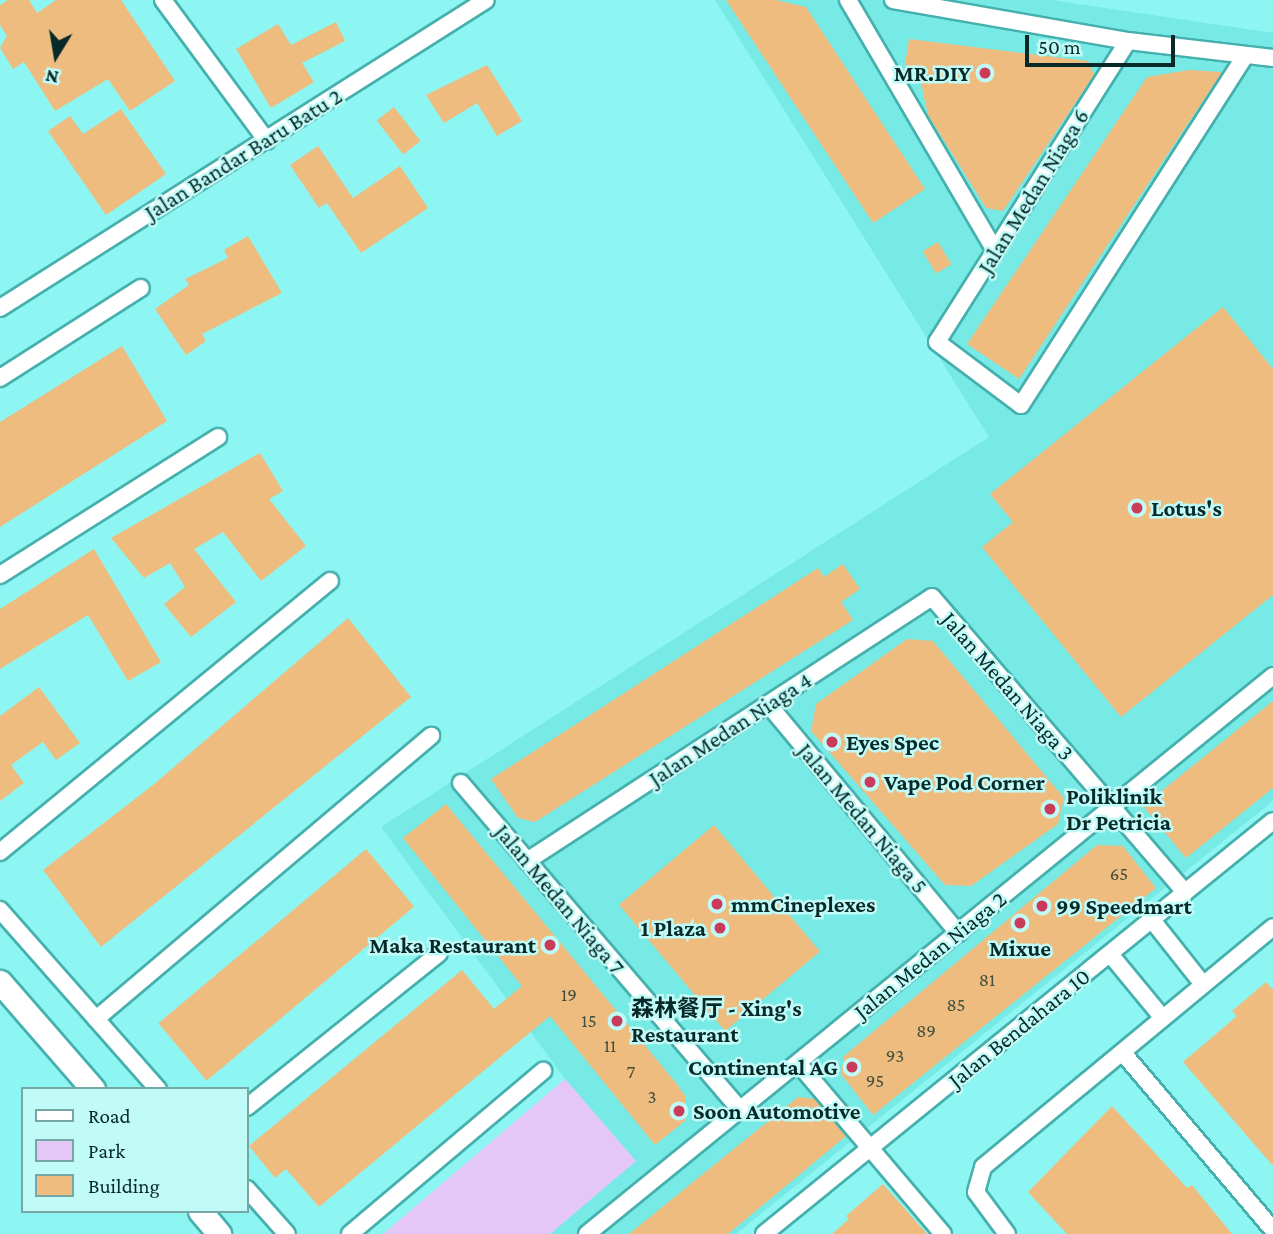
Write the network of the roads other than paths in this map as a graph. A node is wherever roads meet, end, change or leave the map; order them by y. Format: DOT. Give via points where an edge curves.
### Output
graph roads {
  1 [pos="163,0"];
  2 [pos="486,0"];
  3 [pos="848,0"];
  4 [pos="892,0"];
  5 [pos="942,3"];
  6 [pos="1128,41"];
  7 [pos="1246,55"];
  8 [pos="1273,58"];
  9 [pos="267,141"];
  10 [pos="995,251"];
  11 [pos="141,288"];
  12 [pos="0,308"];
  13 [pos="0,378"];
  14 [pos="218,436"];
  15 [pos="0,575"];
  16 [pos="330,581"];
  17 [pos="932,597"];
  18 [pos="1273,676"];
  19 [pos="768,704"];
  20 [pos="431,736"];
  21 [pos="461,783"];
  22 [pos="1113,805"];
  23 [pos="1273,821"];
  24 [pos="0,852"];
  25 [pos="527,861"];
  26 [pos="1185,892"];
  27 [pos="0,910"];
  28 [pos="1152,920"];
  29 [pos="1273,927"];
  30 [pos="958,933"];
  31 [pos="439,953"];
  32 [pos="1110,954"];
  33 [pos="0,982"];
  34 [pos="1202,983"];
  35 [pos="1162,1017"];
  36 [pos="96,1019"];
  37 [pos="1123,1054"];
  38 [pos="798,1063"];
  39 [pos="543,1071"];
  40 [pos="91,1087"];
  41 [pos="156,1087"];
  42 [pos="248,1106"];
  43 [pos="740,1110"];
  44 [pos="869,1149"];
  45 [pos="248,1190"];
  46 [pos="202,1213"];
  47 [pos="1273,1230"];
  48 [pos="219,1234"];
  49 [pos="287,1234"];
  50 [pos="350,1234"];
  51 [pos="587,1234"];
  52 [pos="764,1234"];
  53 [pos="943,1234"];
  54 [pos="1007,1234"];
  1 -- 9 [label="street"];
  2 -- 9 [label="street, Jalan Bandar Baru Batu 2"];
  3 -- 10 [label="street"];
  4 -- 5 [label="street"];
  5 -- 6 [label="street"];
  6 -- 7 [label="street"];
  6 -- 10 [label="street, Jalan Medan Niaga 6"];
  7 -- 8 [label="street"];
  7 -- 10 [label="street, Jalan Medan Niaga 6" via="1021,405 937,342"];
  9 -- 12 [label="street, Jalan Bandar Baru Batu 2"];
  11 -- 13 [label="street"];
  14 -- 15 [label="street"];
  16 -- 24 [label="street"];
  17 -- 19 [label="street, Jalan Medan Niaga 4"];
  17 -- 22 [label="street, Jalan Medan Niaga 3"];
  18 -- 22 [label="street, Jalan Medan Niaga 2"];
  19 -- 25 [label="street, Jalan Medan Niaga 4"];
  19 -- 30 [label="street, Jalan Medan Niaga 5"];
  20 -- 36 [label="street"];
  21 -- 25 [label="street, Jalan Medan Niaga 7"];
  22 -- 26 [label="street, Jalan Medan Niaga 3"];
  22 -- 30 [label="street, Jalan Medan Niaga 2"];
  23 -- 26 [label="street, Jalan Bendahara 10"];
  25 -- 43 [label="street, Jalan Medan Niaga 7"];
  26 -- 28 [label="street, Jalan Bendahara 10"];
  27 -- 36 [label="street"];
  28 -- 32 [label="street, Jalan Bendahara 10"];
  28 -- 34 [label="street"];
  29 -- 34 [label="street"];
  30 -- 38 [label="street, Jalan Medan Niaga 2"];
  31 -- 42 [label="street"];
  32 -- 35 [label="street"];
  32 -- 44 [label="street, Jalan Bendahara 10"];
  33 -- 40 [label="street"];
  34 -- 35 [label="street"];
  35 -- 37 [label="street"];
  36 -- 41 [label="street"];
  37 -- 47 [label="street"];
  37 -- 54 [label="street" via="983,1167 976,1182 978,1199"];
  38 -- 43 [label="street, Jalan Medan Niaga 2"];
  38 -- 44 [label="street"];
  39 -- 50 [label="street"];
  43 -- 51 [label="street, Jalan Medan Niaga 2"];
  44 -- 52 [label="street, Jalan Bendahara 10"];
  44 -- 53 [label="street"];
  45 -- 49 [label="street"];
  46 -- 48 [label="street"];
}
